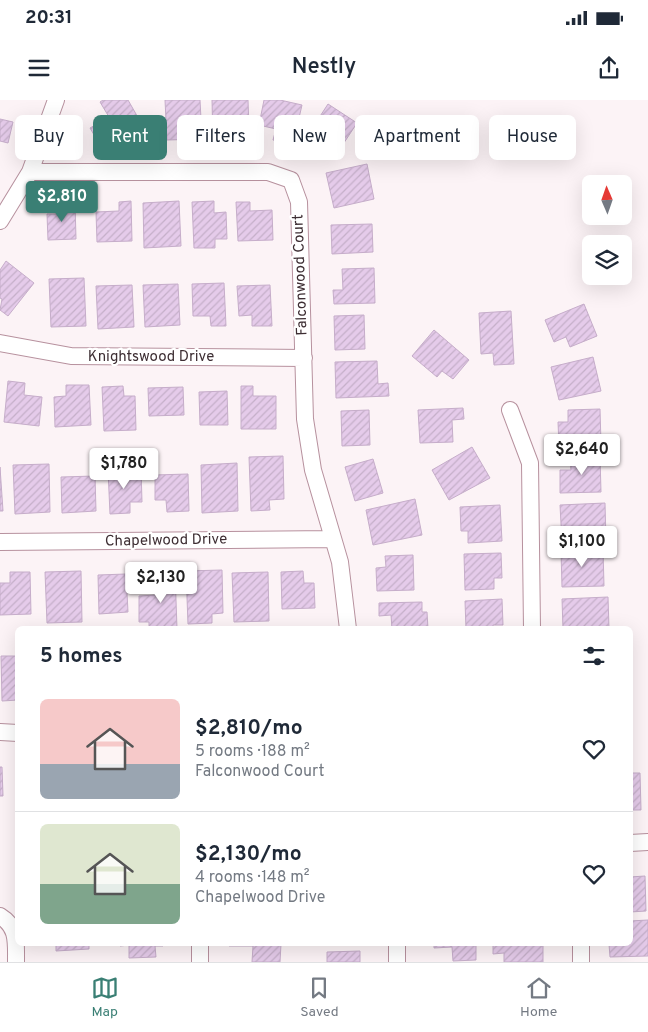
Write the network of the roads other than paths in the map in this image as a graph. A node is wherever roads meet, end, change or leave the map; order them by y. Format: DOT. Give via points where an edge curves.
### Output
graph roads {
  1 [pos="56,100"];
  2 [pos="30,172"];
  3 [pos="0,221"];
  4 [pos="0,344"];
  5 [pos="304,358"];
  6 [pos="510,410"];
  7 [pos="332,539"];
  8 [pos="0,542"];
  9 [pos="348,626"];
  10 [pos="532,626"];
  11 [pos="0,732"];
  12 [pos="15,732"];
  13 [pos="633,842"];
  14 [pos="648,842"];
  15 [pos="0,916"];
  16 [pos="15,936"];
  17 [pos="16,946"];
  18 [pos="200,946"];
  19 [pos="397,946"];
  20 [pos="581,946"];
  21 [pos="16,962"];
  22 [pos="200,962"];
  23 [pos="397,962"];
  24 [pos="581,962"];
  1 -- 2 [label="street"];
  2 -- 3 [label="street"];
  2 -- 5 [label="street, Falconwood Court" via="268,172 292,180 299,202"];
  4 -- 5 [label="street, Knightswood Drive" via="72,356"];
  5 -- 7 [label="street, Falconwood Court" via="305,419 313,470"];
  6 -- 10 [label="street" via="530,464"];
  7 -- 8 [label="street, Chapelwood Drive"];
  7 -- 9 [label="street, Falconwood Court" via="340,562"];
  11 -- 12 [label="street"];
  13 -- 14 [label="street"];
  15 -- 16 [label="street" via="10,922"];
  17 -- 21 [label="street"];
  18 -- 22 [label="street"];
  19 -- 23 [label="street"];
  20 -- 24 [label="street"];
}
